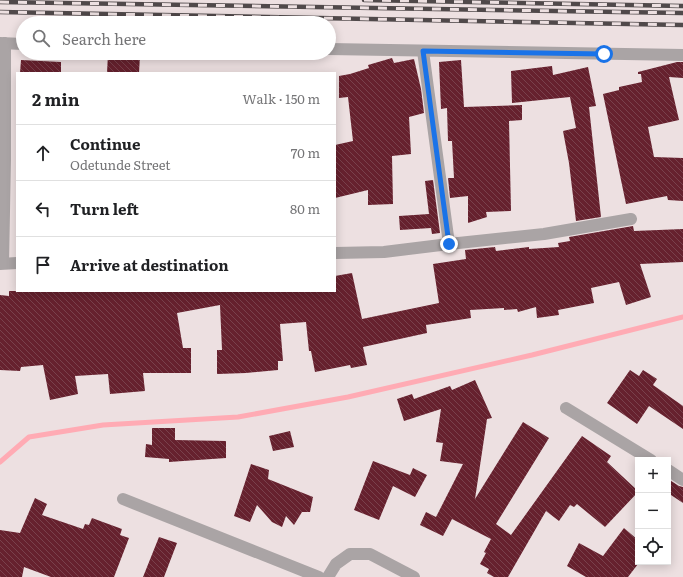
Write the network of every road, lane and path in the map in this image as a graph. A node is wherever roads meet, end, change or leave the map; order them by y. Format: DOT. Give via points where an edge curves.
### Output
graph roads {
  1 [pos="2,43"];
  2 [pos="16,44"];
  3 [pos="336,49"];
  4 [pos="423,51"];
  5 [pos="683,55"];
  6 [pos="631,219"];
  7 [pos="449,244"];
  8 [pos="336,253"];
  9 [pos="16,263"];
  10 [pos="2,264"];
  11 [pos="566,408"];
  12 [pos="646,457"];
  13 [pos="671,472"];
  14 [pos="683,480"];
  15 [pos="123,499"];
  16 [pos="319,577"];
  17 [pos="328,577"];
  18 [pos="414,577"];
  1 -- 2 [label="street"];
  1 -- 10 [label="street" via="5,159"];
  3 -- 4 [label="street"];
  4 -- 5 [label="street"];
  4 -- 7 [label="street"];
  6 -- 7 [label="street" via="544,234"];
  7 -- 8 [label="street" via="384,252"];
  9 -- 10 [label="street"];
  11 -- 12 [label="street"];
  13 -- 14 [label="street"];
  15 -- 16 [label="street"];
  17 -- 18 [label="street" via="336,564 350,554 370,554"];
}
